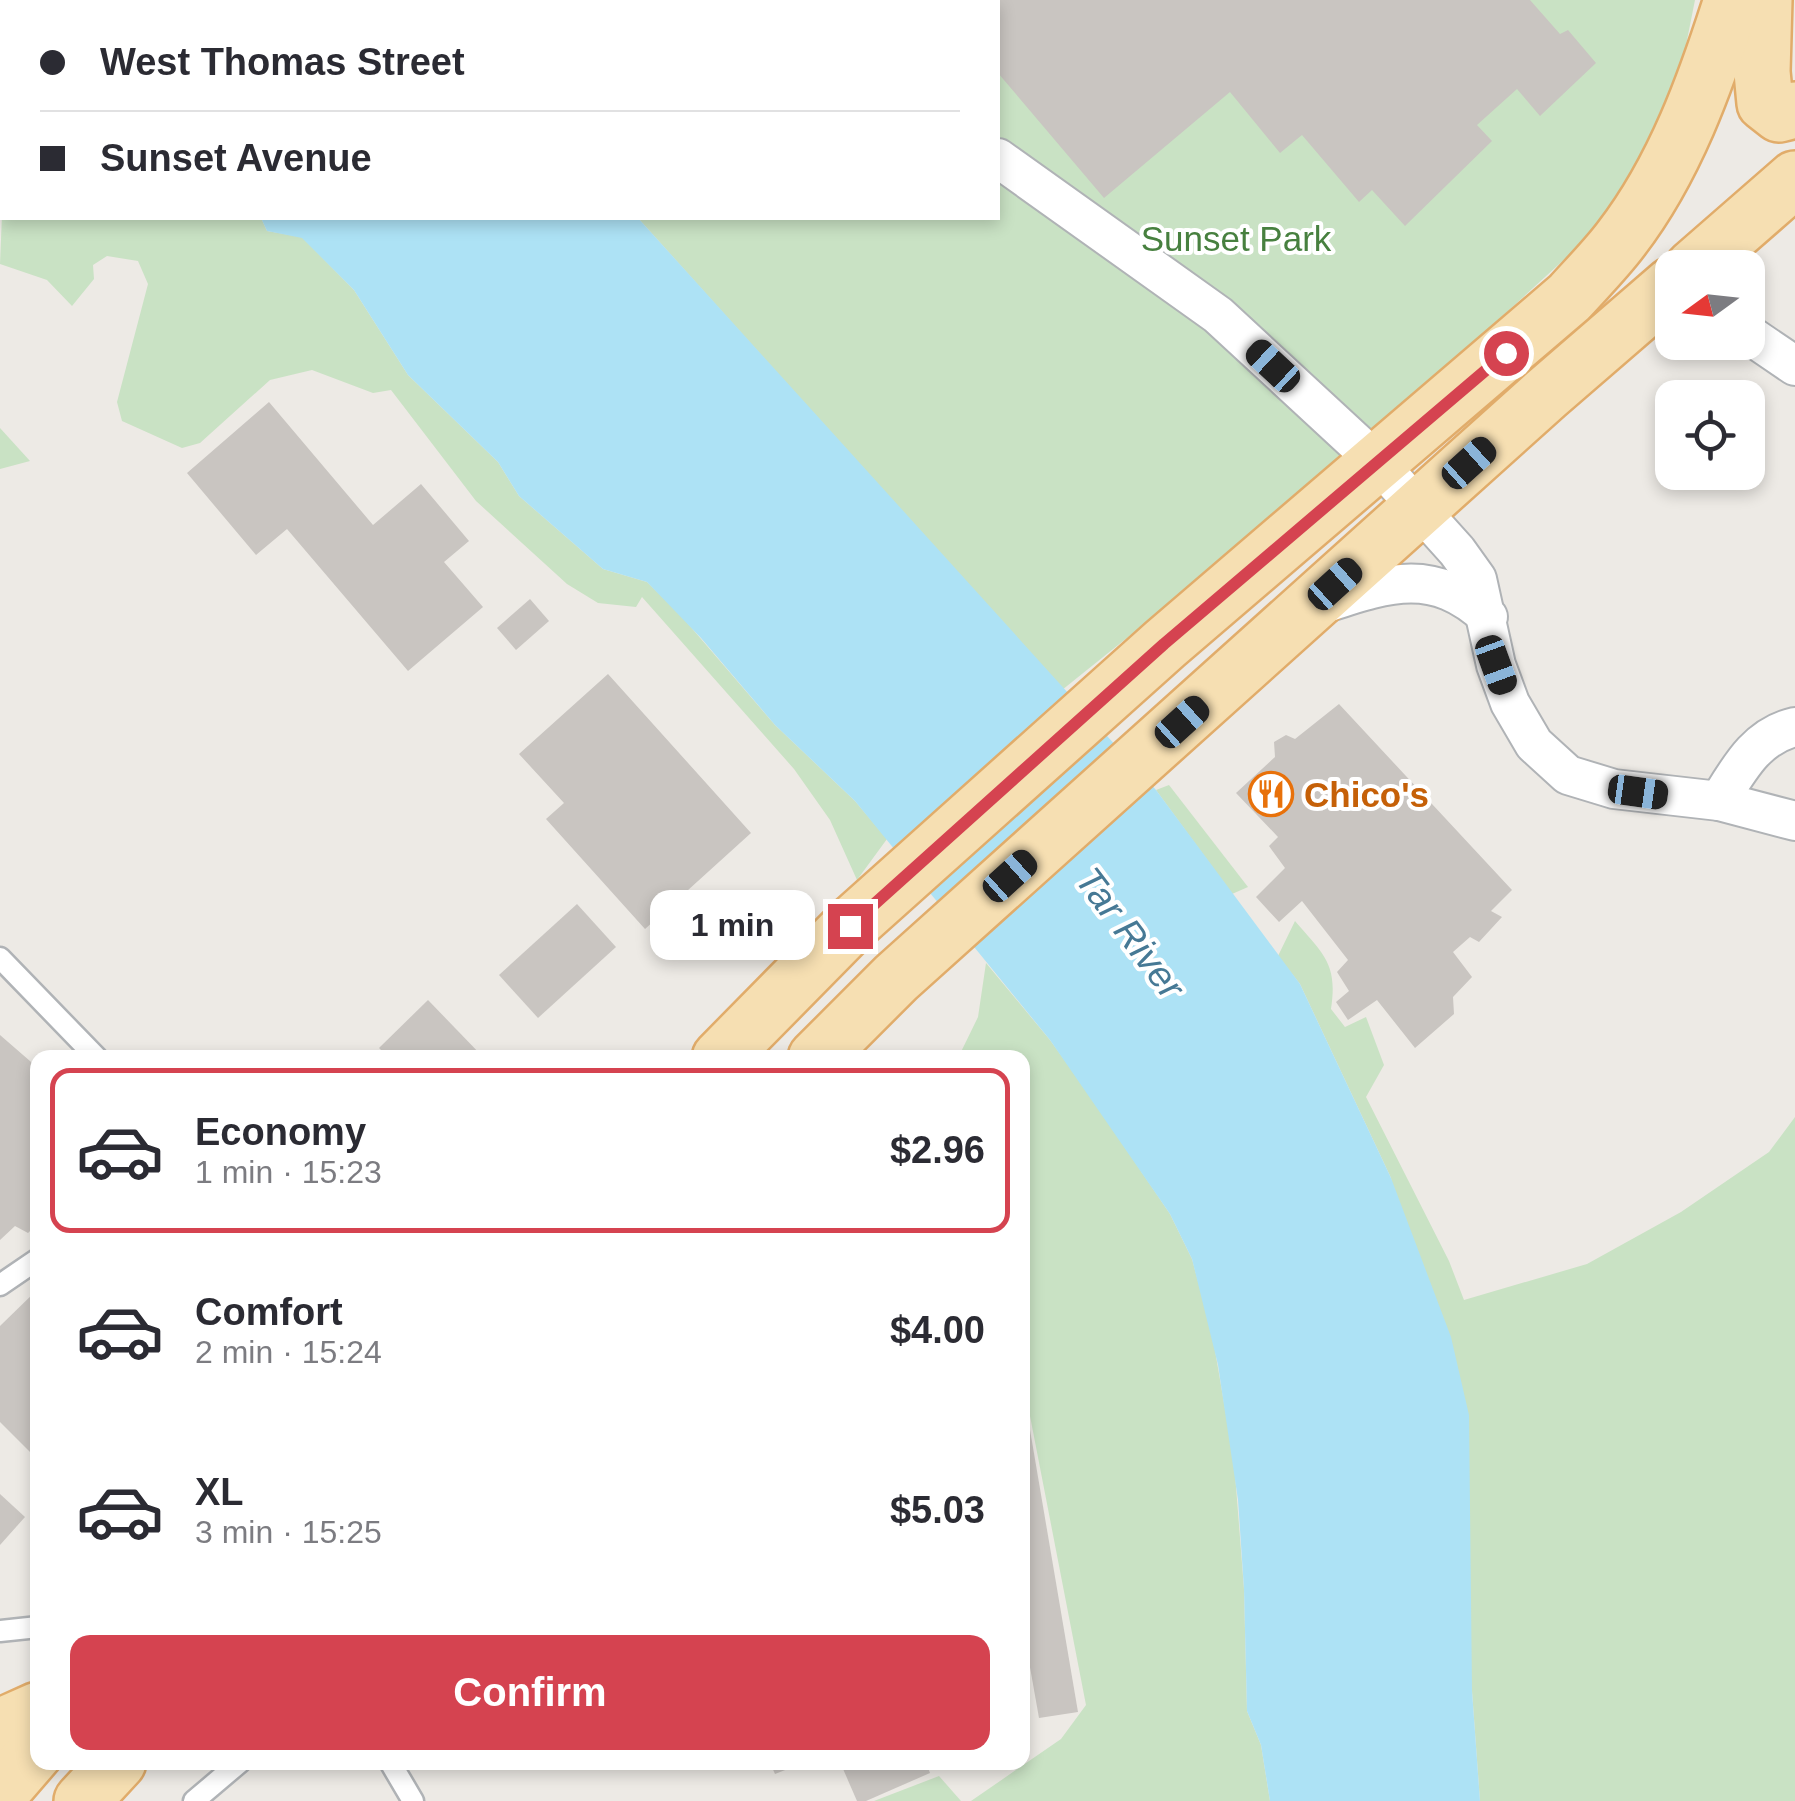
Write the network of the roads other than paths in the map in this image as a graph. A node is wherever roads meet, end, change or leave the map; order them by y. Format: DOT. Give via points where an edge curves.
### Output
graph roads {
  1 [pos="1732,0"];
  2 [pos="1764,0"];
  3 [pos="1795,110"];
  4 [pos="1000,159"];
  5 [pos="1795,178"];
  6 [pos="1716,250"];
  7 [pos="1655,304"];
  8 [pos="1765,346"];
  9 [pos="1795,366"];
  10 [pos="1377,462"];
  11 [pos="1418,509"];
  12 [pos="1307,609"];
  13 [pos="1488,617"];
  14 [pos="1795,727"];
  15 [pos="1718,801"];
  16 [pos="1795,822"];
  17 [pos="0,958"];
  18 [pos="89,1050"];
  19 [pos="728,1050"];
  20 [pos="824,1050"];
  21 [pos="30,1264"];
  22 [pos="0,1284"];
  23 [pos="30,1628"];
  24 [pos="0,1631"];
  25 [pos="30,1713"];
  26 [pos="0,1726"];
  27 [pos="30,1758"];
  28 [pos="231,1770"];
  29 [pos="395,1770"];
  30 [pos="0,1793"];
  31 [pos="194,1801"];
  32 [pos="414,1801"];
  1 -- 10 [label="main road" via="1707,80 1622,238 1570,297"];
  2 -- 3 [label="main road" via="1765,103 1779,114"];
  4 -- 10 [label="street" via="1218,315"];
  5 -- 6 [label="main road"];
  7 -- 11 [label="main road"];
  8 -- 9 [label="street"];
  10 -- 11 [label="street"];
  10 -- 19 [label="main road" via="850,926"];
  11 -- 12 [label="main road"];
  11 -- 13 [label="street" via="1477,579"];
  12 -- 13 [label="street" via="1384,584 1425,583 1468,599"];
  12 -- 20 [label="main road"];
  13 -- 15 [label="street" via="1510,703 1534,744 1568,775 1614,789"];
  14 -- 15 [label="street" via="1776,732 1750,753"];
  15 -- 16 [label="street"];
  17 -- 18 [label="lane"];
  21 -- 22 [label="lane"];
  23 -- 24 [label="lane"];
  25 -- 26 [label="main road"];
  27 -- 30 [label="main road"];
  28 -- 31 [label="lane"];
  29 -- 32 [label="lane"];
}
